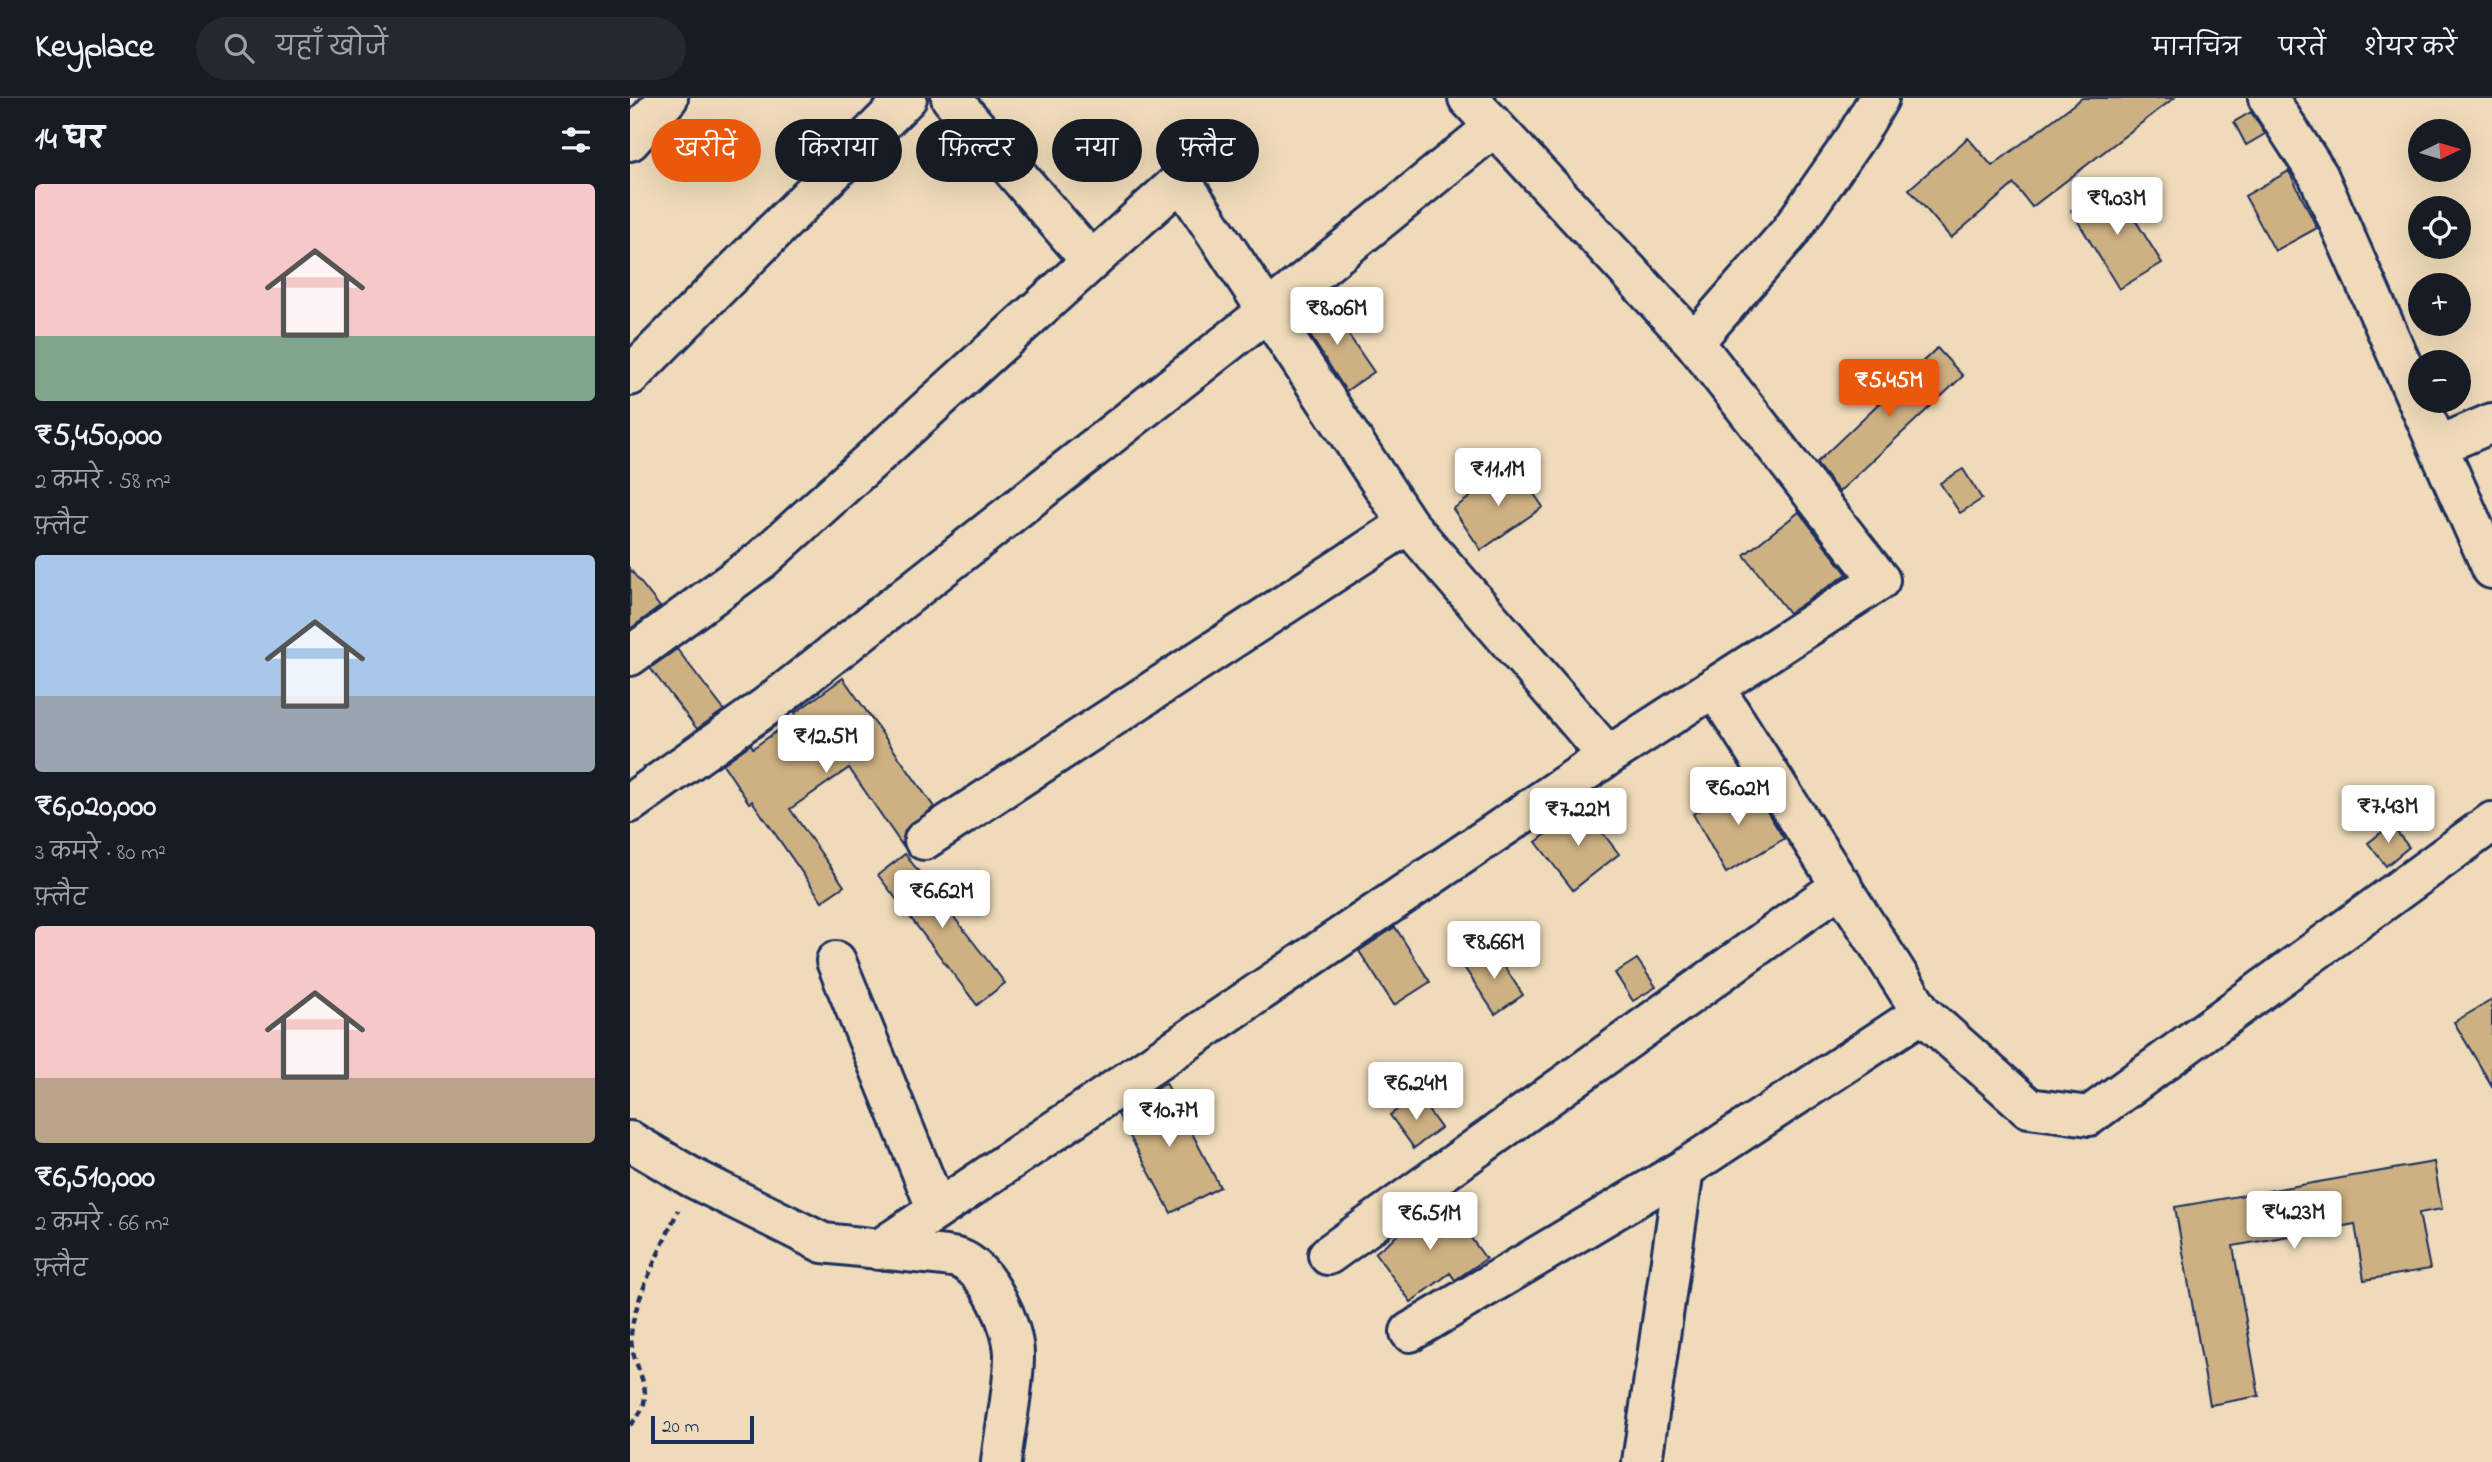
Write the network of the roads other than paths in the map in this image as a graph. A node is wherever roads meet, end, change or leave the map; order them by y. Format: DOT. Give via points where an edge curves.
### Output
graph roads {
  1 [pos="668,98"];
  2 [pos="907,98"];
  3 [pos="951,98"];
  4 [pos="1468,98"];
  5 [pos="1879,98"];
  6 [pos="2268,98"];
  7 [pos="1494,127"];
  8 [pos="630,141"];
  9 [pos="1091,261"];
  10 [pos="1269,310"];
  11 [pos="1694,342"];
  12 [pos="630,376"];
  13 [pos="2492,423"];
  14 [pos="2438,446"];
  15 [pos="1408,524"];
  16 [pos="2492,569"];
  17 [pos="630,656"];
  18 [pos="1714,687"];
  19 [pos="1608,756"];
  20 [pos="630,803"];
  21 [pos="2492,822"];
  22 [pos="924,840"];
  23 [pos="1842,885"];
  24 [pos="835,961"];
  25 [pos="1922,1013"];
  26 [pos="630,1141"];
  27 [pos="1684,1169"];
  28 [pos="937,1210"];
  29 [pos="878,1250"];
  30 [pos="1328,1255"];
  31 [pos="1410,1332"];
  32 [pos="1001,1462"];
  33 [pos="1642,1462"];
  1 -- 8 [label="street"];
  2 -- 12 [label="street"];
  3 -- 9 [label="street"];
  4 -- 7 [label="street"];
  5 -- 11 [label="street" via="1789,233"];
  6 -- 14 [label="street" via="2318,175"];
  7 -- 10 [label="street"];
  7 -- 11 [label="street"];
  9 -- 10 [label="street" via="1181,180"];
  9 -- 17 [label="street" via="761,561"];
  10 -- 15 [label="street"];
  10 -- 20 [label="street" via="767,706"];
  11 -- 18 [label="street" via="1881,580"];
  13 -- 14 [label="street"];
  14 -- 16 [label="street"];
  15 -- 19 [label="street"];
  15 -- 22 [label="street"];
  18 -- 19 [label="street"];
  18 -- 23 [label="street"];
  19 -- 28 [label="street"];
  21 -- 25 [label="street" via="2089,1116 2028,1108"];
  23 -- 25 [label="street"];
  23 -- 30 [label="street"];
  24 -- 28 [label="street"];
  25 -- 27 [label="street"];
  26 -- 29 [label="street" via="823,1243"];
  27 -- 31 [label="street"];
  27 -- 33 [label="street"];
  28 -- 29 [label="street"];
  29 -- 32 [label="street" via="962,1260 980,1274 996,1298 1014,1353"];
}
